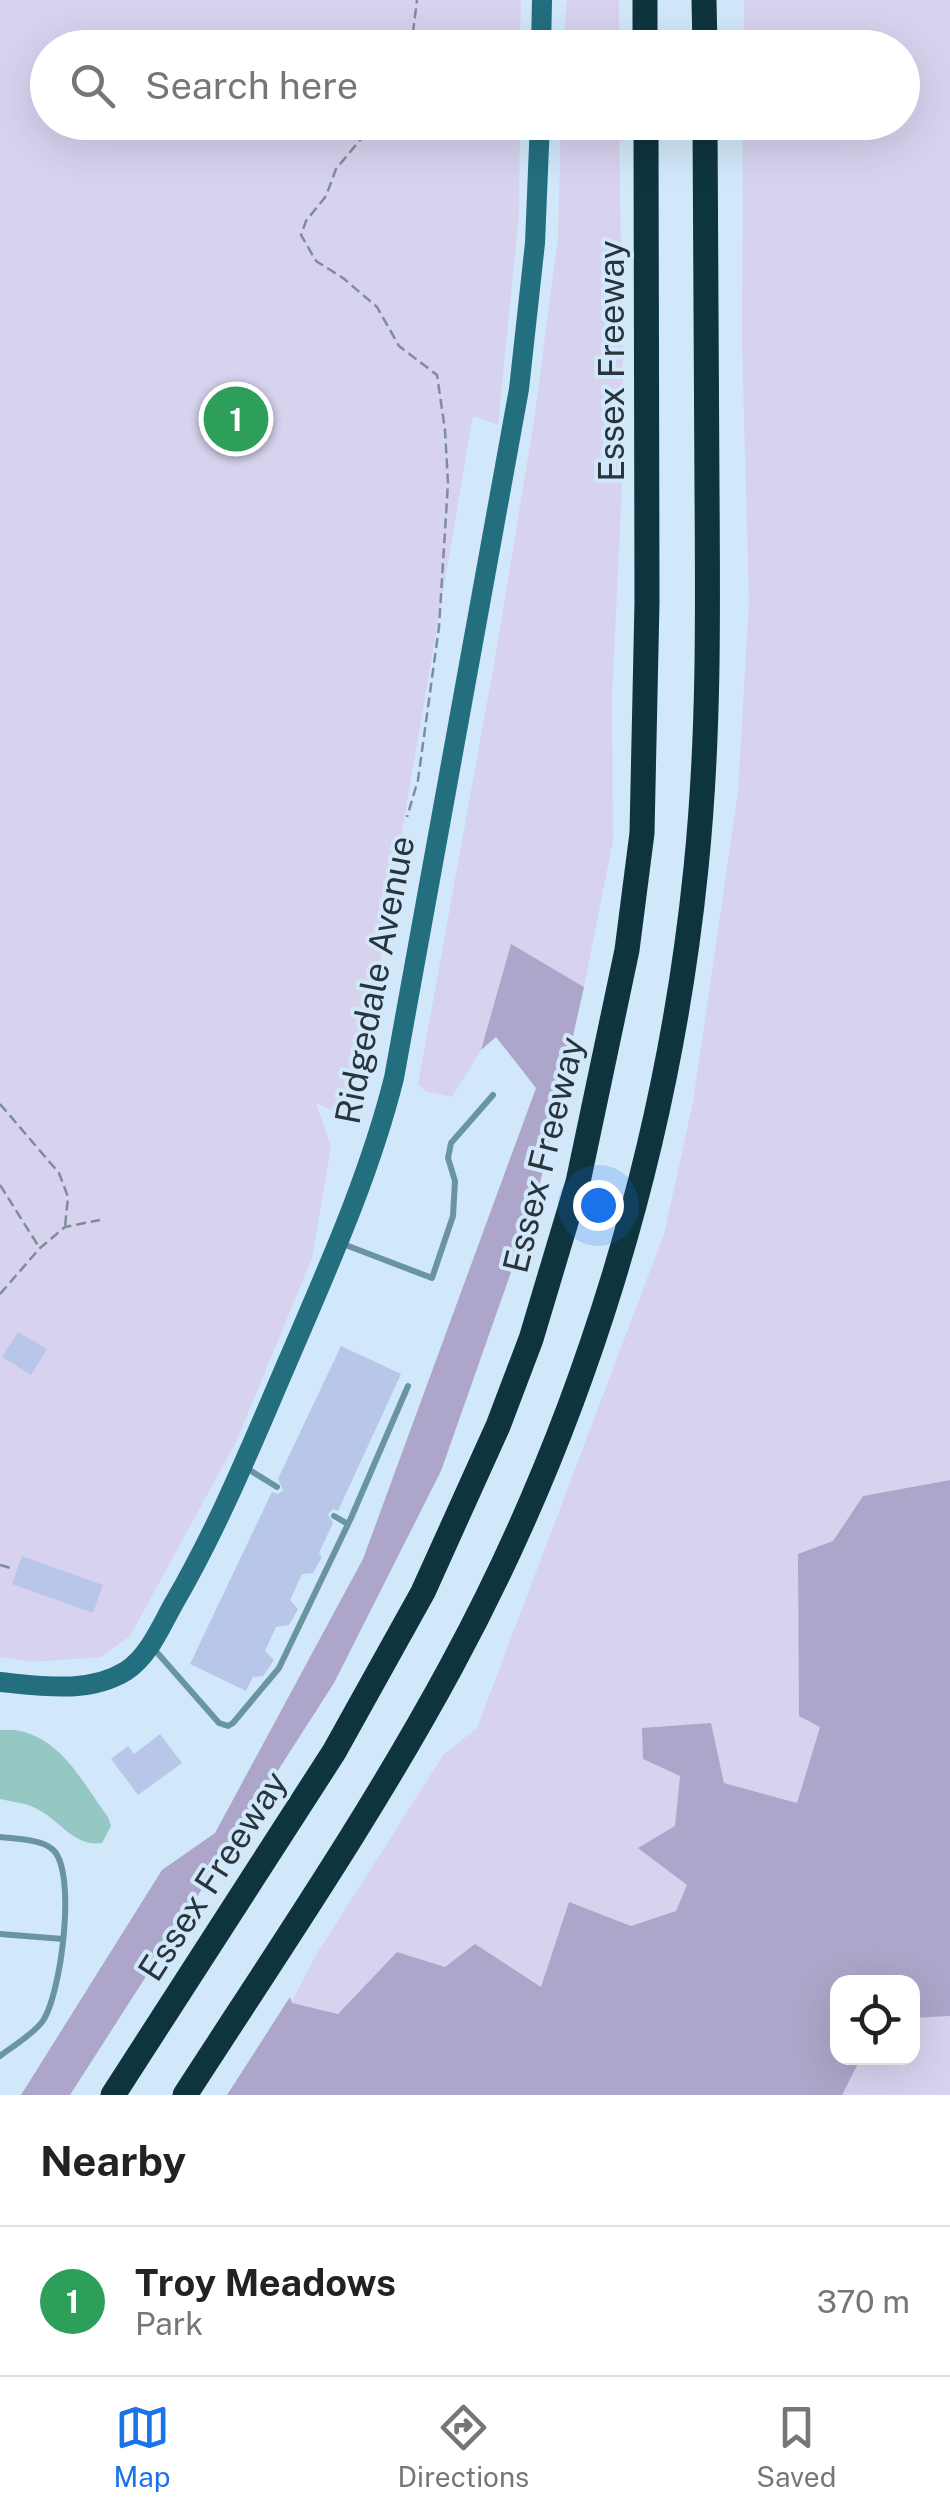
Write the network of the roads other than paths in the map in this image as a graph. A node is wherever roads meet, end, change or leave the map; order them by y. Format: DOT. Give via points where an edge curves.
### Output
graph roads {
  1 [pos="542,0"];
  2 [pos="645,0"];
  3 [pos="704,0"];
  4 [pos="541,30"];
  5 [pos="645,30"];
  6 [pos="705,30"];
  7 [pos="539,140"];
  8 [pos="646,140"];
  9 [pos="705,140"];
  10 [pos="493,1095"];
  11 [pos="337,1242"];
  12 [pos="408,1386"];
  13 [pos="242,1466"];
  14 [pos="277,1487"];
  15 [pos="334,1516"];
  16 [pos="348,1524"];
  17 [pos="150,1645"];
  18 [pos="0,1682"];
  19 [pos="0,1836"];
  20 [pos="3,1936"];
  21 [pos="63,1940"];
  22 [pos="0,2056"];
  23 [pos="114,2095"];
  24 [pos="185,2095"];
  1 -- 4 [label="main road"];
  2 -- 5 [label="highway"];
  3 -- 6 [label="highway"];
  7 -- 11 [label="main road, Ridgedale Avenue" via="519,389 500,500 394,1078"];
  8 -- 23 [label="highway, Essex Freeway" via="642,833 627,950 578,1182 531,1339 423,1592 334,1752"];
  9 -- 24 [label="highway" via="705,750 686,953 637,1190 564,1420 496,1577 411,1738"];
  10 -- 11 [label="lane" via="452,1144 453,1216 432,1278"];
  11 -- 13 [label="main road, Ridgedale Avenue"];
  12 -- 16 [label="lane"];
  13 -- 14 [label="lane"];
  13 -- 17 [label="main road, Ridgedale Avenue"];
  15 -- 16 [label="lane"];
  16 -- 17 [label="lane" via="279,1668 234,1723 219,1723"];
  17 -- 18 [label="main road, Ridgedale Avenue" via="124,1672 95,1684"];
  19 -- 21 [label="lane" via="49,1845 60,1856"];
  20 -- 21 [label="lane"];
  21 -- 22 [label="lane" via="43,2021"];
}
